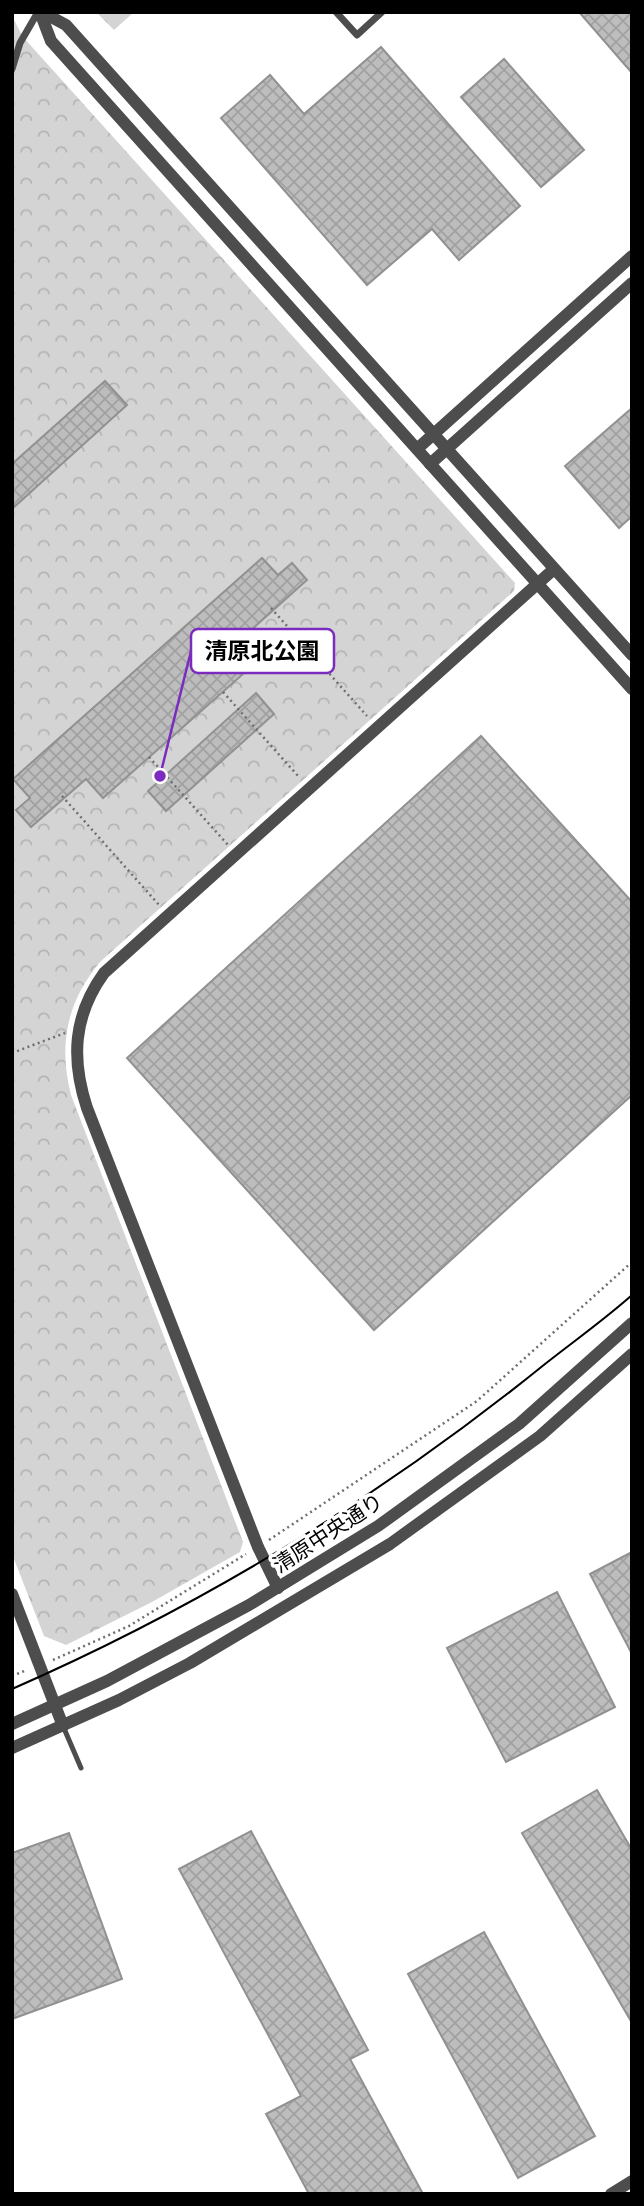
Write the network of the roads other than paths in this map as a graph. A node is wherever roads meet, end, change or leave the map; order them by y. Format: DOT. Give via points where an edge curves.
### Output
graph roads {
  1 [pos="40,12"];
  2 [pos="336,12"];
  3 [pos="382,12"];
  4 [pos="12,69"];
  5 [pos="632,256"];
  6 [pos="632,283"];
  7 [pos="433,435"];
  8 [pos="417,449"];
  9 [pos="446,450"];
  10 [pos="430,464"];
  11 [pos="554,569"];
  12 [pos="537,584"];
  13 [pos="632,655"];
  14 [pos="632,689"];
  15 [pos="632,1323"];
  16 [pos="632,1354"];
  17 [pos="278,1588"];
  18 [pos="12,1594"];
  19 [pos="54,1706"];
  20 [pos="12,1724"];
  21 [pos="63,1726"];
  22 [pos="12,1748"];
  23 [pos="81,1768"];
  24 [pos="632,2181"];
  25 [pos="611,2194"];
  1 -- 4 [label="street" via="20,43"];
  1 -- 7 [label="street" via="66,26"];
  1 -- 8 [label="street" via="51,41"];
  2 -- 3 [label="street" via="357,35"];
  5 -- 7 [label="street"];
  6 -- 9 [label="street"];
  7 -- 8 [label="street"];
  7 -- 9 [label="street"];
  8 -- 10 [label="street"];
  9 -- 10 [label="street"];
  9 -- 11 [label="street"];
  10 -- 12 [label="street"];
  11 -- 12 [label="street"];
  11 -- 13 [label="street"];
  12 -- 14 [label="street"];
  12 -- 17 [label="street" via="104,974 79,1021 76,1065 87,1108 253,1535"];
  15 -- 17 [label="street, 清原中央通り" via="519,1424 378,1526"];
  16 -- 21 [label="street, 清原中央通り" via="540,1436 390,1544 236,1637"];
  17 -- 19 [label="street, 清原中央通り"];
  18 -- 19 [label="street"];
  19 -- 20 [label="street, 清原中央通り"];
  19 -- 21 [label="street"];
  21 -- 22 [label="street, 清原中央通り"];
  21 -- 23 [label="lane"];
  24 -- 25 [label="street"];
}
